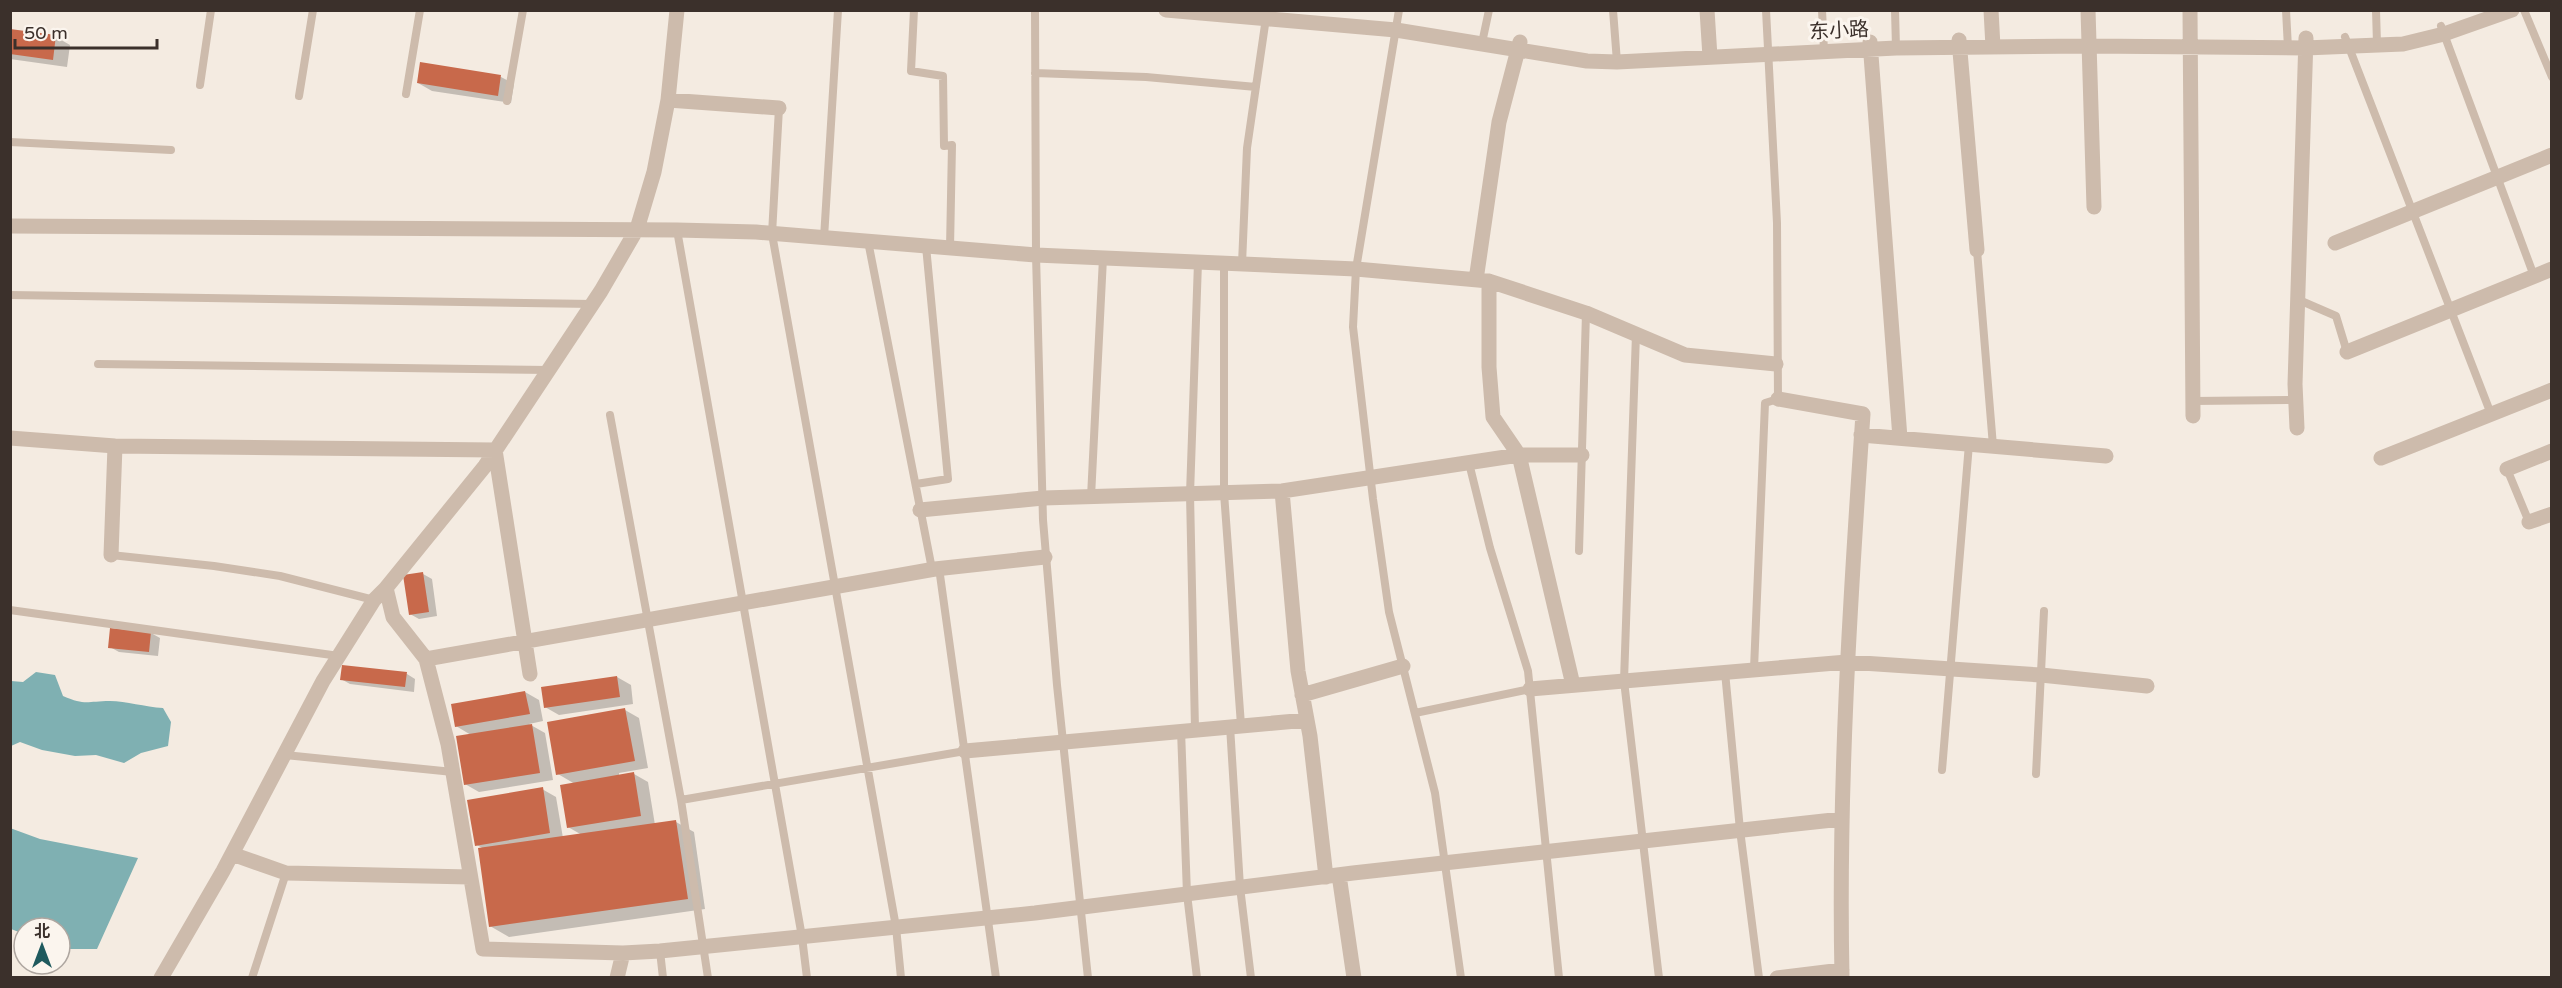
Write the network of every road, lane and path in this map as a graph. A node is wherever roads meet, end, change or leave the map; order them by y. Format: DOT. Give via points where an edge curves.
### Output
graph roads {
  1 [pos="211,10"];
  2 [pos="314,10"];
  3 [pos="420,10"];
  4 [pos="523,10"];
  5 [pos="677,10"];
  6 [pos="838,10"];
  7 [pos="914,10"];
  8 [pos="1035,10"];
  9 [pos="1166,10"];
  10 [pos="1489,10"];
  11 [pos="1613,10"];
  12 [pos="1707,10"];
  13 [pos="1767,10"];
  14 [pos="1822,10"];
  15 [pos="1895,10"];
  16 [pos="1991,10"];
  17 [pos="2088,10"];
  18 [pos="2190,10"];
  19 [pos="2286,10"];
  20 [pos="2376,10"];
  21 [pos="2490,10"];
  22 [pos="2512,10"];
  23 [pos="2524,10"];
  24 [pos="1265,13"];
  25 [pos="1291,14"];
  26 [pos="1397,21"];
  27 [pos="2443,30"];
  28 [pos="1483,40"];
  29 [pos="2377,40"];
  30 [pos="2346,41"];
  31 [pos="2090,42"];
  32 [pos="2191,42"];
  33 [pos="1993,43"];
  34 [pos="2287,43"];
  35 [pos="2305,43"];
  36 [pos="1896,44"];
  37 [pos="1960,44"];
  38 [pos="1520,45"];
  39 [pos="1870,45"];
  40 [pos="1824,47"];
  41 [pos="1769,50"];
  42 [pos="1710,53"];
  43 [pos="1616,58"];
  44 [pos="1035,73"];
  45 [pos="2552,77"];
  46 [pos="200,85"];
  47 [pos="1256,87"];
  48 [pos="406,94"];
  49 [pos="299,96"];
  50 [pos="668,99"];
  51 [pos="507,101"];
  52 [pos="779,108"];
  53 [pos="10,142"];
  54 [pos="171,150"];
  55 [pos="2552,155"];
  56 [pos="2496,178"];
  57 [pos="2094,207"];
  58 [pos="2412,212"];
  59 [pos="10,226"];
  60 [pos="637,229"];
  61 [pos="677,230"];
  62 [pos="772,234"];
  63 [pos="824,238"];
  64 [pos="868,241"];
  65 [pos="2335,243"];
  66 [pos="926,246"];
  67 [pos="950,248"];
  68 [pos="1977,250"];
  69 [pos="1036,255"];
  70 [pos="1103,258"];
  71 [pos="1198,262"];
  72 [pos="1224,263"];
  73 [pos="1242,264"];
  74 [pos="1356,268"];
  75 [pos="2552,269"];
  76 [pos="2534,276"];
  77 [pos="1482,280"];
  78 [pos="10,295"];
  79 [pos="2299,300"];
  80 [pos="592,304"];
  81 [pos="2450,310"];
  82 [pos="1586,313"];
  83 [pos="1636,334"];
  84 [pos="2347,352"];
  85 [pos="98,364"];
  86 [pos="1776,364"];
  87 [pos="549,370"];
  88 [pos="2552,390"];
  89 [pos="1778,399"];
  90 [pos="2296,400"];
  91 [pos="2193,409"];
  92 [pos="2491,414"];
  93 [pos="610,415"];
  94 [pos="2297,428"];
  95 [pos="1862,435"];
  96 [pos="10,438"];
  97 [pos="1900,438"];
  98 [pos="1969,444"];
  99 [pos="115,446"];
  100 [pos="1993,446"];
  101 [pos="495,450"];
  102 [pos="2552,451"];
  103 [pos="1518,455"];
  104 [pos="1582,455"];
  105 [pos="2106,456"];
  106 [pos="2381,458"];
  107 [pos="1469,463"];
  108 [pos="2507,468"];
  109 [pos="1370,479"];
  110 [pos="916,484"];
  111 [pos="1282,491"];
  112 [pos="1224,493"];
  113 [pos="1190,494"];
  114 [pos="1091,497"];
  115 [pos="1043,498"];
  116 [pos="920,510"];
  117 [pos="2552,514"];
  118 [pos="2529,522"];
  119 [pos="1579,551"];
  120 [pos="111,555"];
  121 [pos="1046,557"];
  122 [pos="935,569"];
  123 [pos="835,586"];
  124 [pos="386,588"];
  125 [pos="374,600"];
  126 [pos="743,602"];
  127 [pos="10,610"];
  128 [pos="2044,611"];
  129 [pos="646,619"];
  130 [pos="524,641"];
  131 [pos="339,656"];
  132 [pos="426,659"];
  133 [pos="1847,662"];
  134 [pos="1403,666"];
  135 [pos="1754,669"];
  136 [pos="1950,669"];
  137 [pos="1725,672"];
  138 [pos="530,674"];
  139 [pos="2041,675"];
  140 [pos="1624,681"];
  141 [pos="1573,685"];
  142 [pos="2147,686"];
  143 [pos="1530,689"];
  144 [pos="1302,695"];
  145 [pos="1415,713"];
  146 [pos="1307,720"];
  147 [pos="1236,726"];
  148 [pos="1188,730"];
  149 [pos="1063,740"];
  150 [pos="965,751"];
  151 [pos="285,755"];
  152 [pos="868,768"];
  153 [pos="1942,770"];
  154 [pos="453,772"];
  155 [pos="2036,774"];
  156 [pos="775,784"];
  157 [pos="681,800"];
  158 [pos="1842,819"];
  159 [pos="1740,830"];
  160 [pos="1643,841"];
  161 [pos="1546,852"];
  162 [pos="232,854"];
  163 [pos="1445,863"];
  164 [pos="286,873"];
  165 [pos="1332,876"];
  166 [pos="470,877"];
  167 [pos="1240,888"];
  168 [pos="1187,894"];
  169 [pos="1079,908"];
  170 [pos="988,918"];
  171 [pos="896,927"];
  172 [pos="802,937"];
  173 [pos="704,946"];
  174 [pos="660,951"];
  175 [pos="623,953"];
  176 [pos="1842,974"];
  177 [pos="161,978"];
  178 [pos="252,978"];
  179 [pos="617,978"];
  180 [pos="663,978"];
  181 [pos="708,978"];
  182 [pos="807,978"];
  183 [pos="901,978"];
  184 [pos="996,978"];
  185 [pos="1088,978"];
  186 [pos="1197,978"];
  187 [pos="1251,978"];
  188 [pos="1354,978"];
  189 [pos="1461,978"];
  190 [pos="1559,978"];
  191 [pos="1659,978"];
  192 [pos="1759,978"];
  193 [pos="1777,978"];
  1 -- 46 [label="lane"];
  2 -- 49 [label="lane"];
  3 -- 48 [label="lane"];
  4 -- 51 [label="lane"];
  5 -- 50 [label="street"];
  6 -- 63 [label="lane"];
  7 -- 67 [label="lane" via="911,71 943,76 944,146 952,145"];
  8 -- 44 [label="lane"];
  9 -- 24 [label="street, 东小路"];
  10 -- 28 [label="lane"];
  11 -- 43 [label="lane"];
  12 -- 42 [label="street"];
  13 -- 41 [label="lane"];
  14 -- 40 [label="lane"];
  15 -- 36 [label="lane"];
  16 -- 33 [label="street"];
  17 -- 31 [label="street"];
  18 -- 32 [label="street"];
  19 -- 34 [label="lane"];
  20 -- 29 [label="lane"];
  21 -- 27 [label="street, 东小路"];
  22 -- 27 [label="street, 东小路"];
  23 -- 45 [label="lane"];
  24 -- 25 [label="street, 东小路"];
  24 -- 47 [label="lane"];
  25 -- 26 [label="street, 东小路"];
  26 -- 28 [label="street, 东小路"];
  26 -- 74 [label="lane"];
  27 -- 29 [label="street, 东小路"];
  27 -- 56 [label="lane"];
  28 -- 38 [label="street, 东小路"];
  29 -- 30 [label="street, 东小路"];
  30 -- 35 [label="street, 东小路"];
  30 -- 58 [label="lane"];
  31 -- 32 [label="street, 东小路"];
  31 -- 33 [label="street, 东小路"];
  31 -- 57 [label="street"];
  32 -- 34 [label="street, 东小路"];
  32 -- 91 [label="street"];
  33 -- 37 [label="street, 东小路"];
  34 -- 35 [label="street, 东小路"];
  35 -- 79 [label="street"];
  36 -- 37 [label="street, 东小路"];
  36 -- 39 [label="street, 东小路"];
  37 -- 68 [label="street"];
  38 -- 43 [label="street, 东小路" via="1587,61"];
  38 -- 77 [label="street" via="1499,122"];
  39 -- 40 [label="street, 东小路"];
  39 -- 97 [label="street"];
  40 -- 41 [label="street, 东小路"];
  41 -- 42 [label="street, 东小路"];
  41 -- 86 [label="lane" via="1777,223"];
  42 -- 43 [label="street, 东小路"];
  44 -- 47 [label="lane" via="1146,77"];
  44 -- 69 [label="lane"];
  47 -- 73 [label="lane" via="1247,148"];
  50 -- 52 [label="street"];
  50 -- 60 [label="street" via="654,172"];
  52 -- 62 [label="lane"];
  53 -- 54 [label="lane"];
  55 -- 56 [label="street"];
  56 -- 58 [label="street"];
  56 -- 76 [label="lane"];
  58 -- 65 [label="street"];
  58 -- 81 [label="lane"];
  59 -- 60 [label="street"];
  60 -- 61 [label="street"];
  60 -- 80 [label="street"];
  61 -- 62 [label="street"];
  61 -- 126 [label="lane"];
  62 -- 63 [label="street"];
  62 -- 123 [label="lane"];
  63 -- 64 [label="street"];
  64 -- 66 [label="street"];
  64 -- 110 [label="lane"];
  66 -- 67 [label="street"];
  66 -- 110 [label="lane" via="948,479"];
  67 -- 69 [label="street"];
  68 -- 100 [label="lane"];
  69 -- 70 [label="street"];
  69 -- 115 [label="lane"];
  70 -- 71 [label="street"];
  70 -- 114 [label="lane"];
  71 -- 72 [label="street"];
  71 -- 113 [label="lane"];
  72 -- 73 [label="street"];
  72 -- 112 [label="lane"];
  73 -- 74 [label="street"];
  74 -- 77 [label="street"];
  74 -- 109 [label="lane" via="1353,327"];
  75 -- 76 [label="street"];
  76 -- 81 [label="street"];
  77 -- 82 [label="street"];
  77 -- 103 [label="street" via="1493,417"];
  78 -- 80 [label="lane"];
  79 -- 84 [label="lane" via="2336,316"];
  79 -- 90 [label="street"];
  80 -- 87 [label="street"];
  81 -- 84 [label="street"];
  81 -- 92 [label="lane"];
  82 -- 83 [label="street"];
  82 -- 104 [label="lane"];
  83 -- 86 [label="street" via="1685,355"];
  83 -- 140 [label="lane"];
  85 -- 87 [label="lane"];
  86 -- 89 [label="lane"];
  87 -- 101 [label="street"];
  88 -- 92 [label="street"];
  89 -- 95 [label="street" via="1863,414"];
  89 -- 135 [label="lane" via="1765,403"];
  90 -- 91 [label="lane"];
  90 -- 94 [label="street"];
  92 -- 106 [label="street"];
  93 -- 129 [label="lane"];
  95 -- 97 [label="street"];
  95 -- 133 [label="street"];
  96 -- 99 [label="street"];
  97 -- 98 [label="street"];
  98 -- 100 [label="street"];
  98 -- 136 [label="lane"];
  99 -- 101 [label="street"];
  99 -- 120 [label="street"];
  100 -- 105 [label="street"];
  101 -- 124 [label="street"];
  101 -- 130 [label="street"];
  102 -- 108 [label="street"];
  103 -- 104 [label="street"];
  103 -- 107 [label="street"];
  103 -- 141 [label="street"];
  104 -- 119 [label="lane"];
  107 -- 109 [label="street"];
  107 -- 143 [label="lane"];
  108 -- 118 [label="lane"];
  109 -- 111 [label="street"];
  109 -- 134 [label="lane" via="1389,612"];
  110 -- 116 [label="lane"];
  111 -- 112 [label="street"];
  111 -- 144 [label="street"];
  112 -- 113 [label="street"];
  112 -- 147 [label="lane"];
  113 -- 114 [label="street"];
  113 -- 148 [label="lane"];
  114 -- 115 [label="street"];
  115 -- 116 [label="street"];
  115 -- 121 [label="lane"];
  116 -- 122 [label="lane"];
  117 -- 118 [label="street"];
  120 -- 125 [label="lane" via="280,576"];
  121 -- 122 [label="street"];
  121 -- 149 [label="lane"];
  122 -- 123 [label="street"];
  122 -- 150 [label="lane" via="940,575"];
  123 -- 126 [label="street"];
  123 -- 152 [label="lane"];
  124 -- 125 [label="street"];
  124 -- 132 [label="street" via="393,617"];
  125 -- 131 [label="street"];
  126 -- 129 [label="street"];
  126 -- 156 [label="lane"];
  127 -- 131 [label="lane"];
  128 -- 139 [label="lane"];
  129 -- 130 [label="street"];
  129 -- 157 [label="lane"];
  130 -- 132 [label="street"];
  130 -- 138 [label="street"];
  131 -- 151 [label="street"];
  132 -- 154 [label="street"];
  133 -- 135 [label="street"];
  133 -- 136 [label="street"];
  133 -- 158 [label="street"];
  134 -- 144 [label="street"];
  134 -- 145 [label="lane"];
  135 -- 137 [label="street"];
  136 -- 139 [label="street"];
  136 -- 153 [label="lane"];
  137 -- 140 [label="street"];
  137 -- 159 [label="lane"];
  139 -- 142 [label="street"];
  139 -- 155 [label="lane"];
  140 -- 141 [label="street"];
  140 -- 160 [label="lane"];
  141 -- 143 [label="street"];
  143 -- 145 [label="lane"];
  143 -- 161 [label="lane"];
  144 -- 146 [label="street"];
  145 -- 163 [label="lane" via="1435,793"];
  146 -- 147 [label="street"];
  146 -- 165 [label="street"];
  147 -- 148 [label="street"];
  147 -- 167 [label="lane"];
  148 -- 149 [label="street"];
  148 -- 168 [label="lane"];
  149 -- 150 [label="street"];
  149 -- 169 [label="lane"];
  150 -- 152 [label="lane"];
  150 -- 170 [label="lane"];
  151 -- 154 [label="lane"];
  151 -- 162 [label="street"];
  152 -- 156 [label="lane"];
  152 -- 171 [label="lane"];
  154 -- 166 [label="street"];
  156 -- 157 [label="lane"];
  156 -- 172 [label="lane"];
  157 -- 173 [label="lane"];
  158 -- 159 [label="street"];
  158 -- 176 [label="street"];
  159 -- 160 [label="street"];
  159 -- 192 [label="lane"];
  160 -- 161 [label="street"];
  160 -- 191 [label="lane"];
  161 -- 163 [label="street"];
  161 -- 190 [label="lane"];
  162 -- 164 [label="street"];
  162 -- 177 [label="street"];
  163 -- 165 [label="street"];
  163 -- 189 [label="lane"];
  164 -- 166 [label="street"];
  164 -- 178 [label="lane"];
  165 -- 167 [label="street"];
  165 -- 188 [label="street"];
  166 -- 175 [label="street" via="483,949"];
  167 -- 168 [label="street"];
  167 -- 187 [label="lane"];
  168 -- 169 [label="street"];
  168 -- 186 [label="lane"];
  169 -- 170 [label="street"];
  169 -- 185 [label="lane"];
  170 -- 171 [label="street"];
  170 -- 184 [label="lane"];
  171 -- 172 [label="street"];
  171 -- 183 [label="lane"];
  172 -- 173 [label="street"];
  172 -- 182 [label="lane"];
  173 -- 174 [label="street"];
  173 -- 181 [label="lane"];
  174 -- 175 [label="street"];
  174 -- 180 [label="lane"];
  175 -- 179 [label="street"];
  176 -- 193 [label="street"];
}
